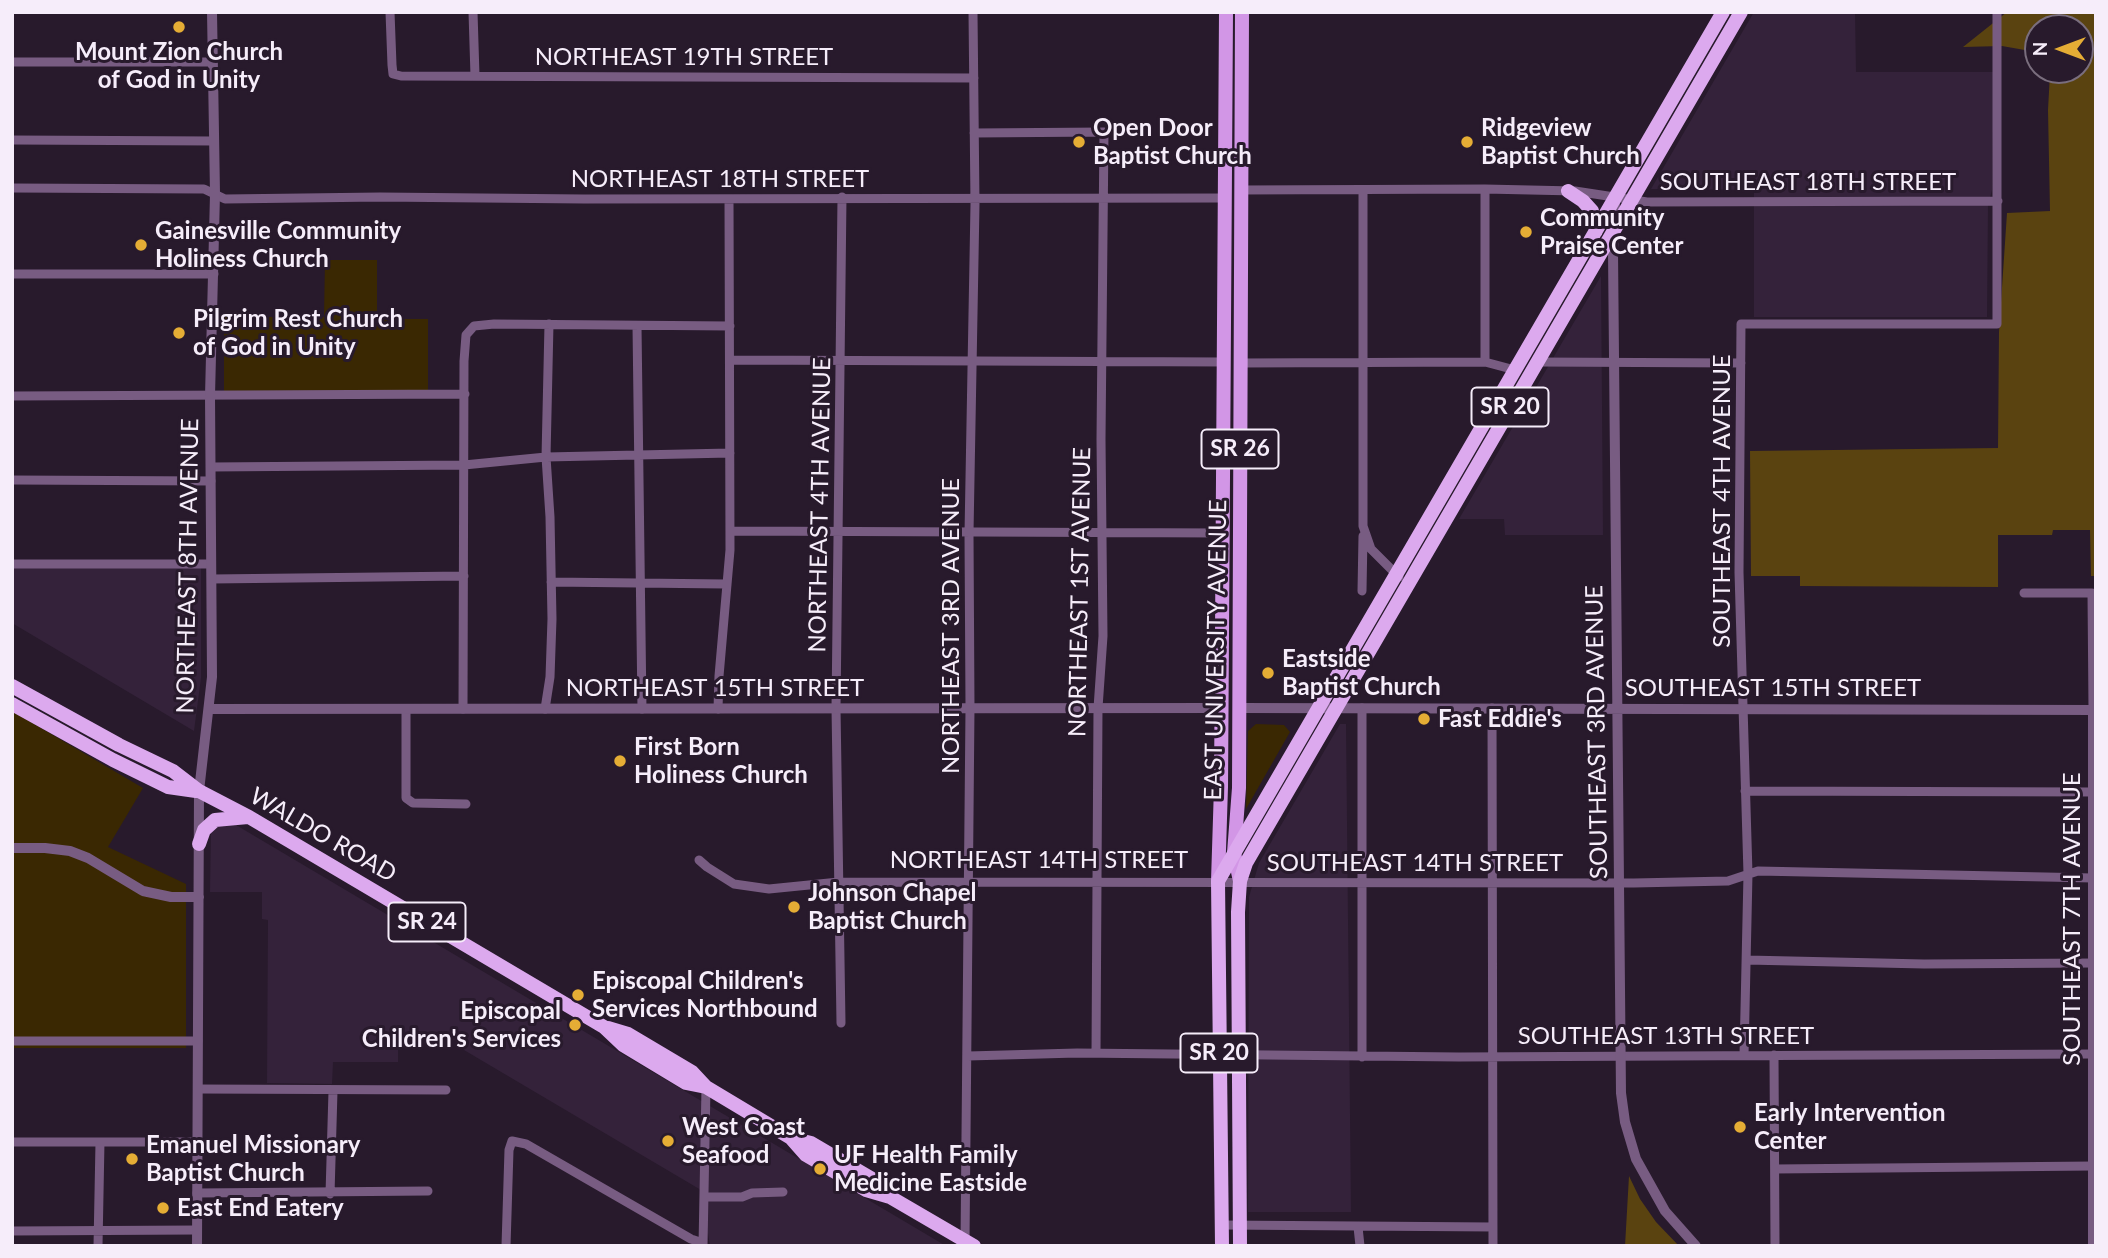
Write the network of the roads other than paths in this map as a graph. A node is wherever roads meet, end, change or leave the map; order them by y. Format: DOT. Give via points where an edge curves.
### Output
graph roads {
  1 [pos="212,12"];
  2 [pos="390,12"];
  3 [pos="473,12"];
  4 [pos="974,12"];
  5 [pos="1723,12"];
  6 [pos="1741,12"];
  7 [pos="1997,12"];
  8 [pos="1242,18"];
  9 [pos="1226,19"];
  10 [pos="12,62"];
  11 [pos="213,62"];
  12 [pos="475,76"];
  13 [pos="974,78"];
  14 [pos="974,133"];
  15 [pos="12,140"];
  16 [pos="214,141"];
  17 [pos="12,188"];
  18 [pos="1485,189"];
  19 [pos="1241,190"];
  20 [pos="1363,190"];
  21 [pos="1568,191"];
  22 [pos="215,194"];
  23 [pos="842,197"];
  24 [pos="975,197"];
  25 [pos="1104,197"];
  26 [pos="1226,198"];
  27 [pos="729,199"];
  28 [pos="1623,199"];
  29 [pos="1998,201"];
  30 [pos="1596,231"];
  31 [pos="1612,232"];
  32 [pos="12,274"];
  33 [pos="214,274"];
  34 [pos="549,324"];
  35 [pos="637,326"];
  36 [pos="730,326"];
  37 [pos="730,360"];
  38 [pos="841,361"];
  39 [pos="972,362"];
  40 [pos="1103,362"];
  41 [pos="1225,362"];
  42 [pos="1364,362"];
  43 [pos="1485,362"];
  44 [pos="1536,362"];
  45 [pos="1241,363"];
  46 [pos="1614,363"];
  47 [pos="1741,363"];
  48 [pos="1515,370"];
  49 [pos="465,394"];
  50 [pos="12,396"];
  51 [pos="211,396"];
  52 [pos="730,453"];
  53 [pos="640,454"];
  54 [pos="546,457"];
  55 [pos="464,465"];
  56 [pos="211,467"];
  57 [pos="12,480"];
  58 [pos="211,481"];
  59 [pos="1363,526"];
  60 [pos="730,531"];
  61 [pos="838,532"];
  62 [pos="969,533"];
  63 [pos="1101,533"];
  64 [pos="1223,533"];
  65 [pos="1240,533"];
  66 [pos="12,564"];
  67 [pos="211,564"];
  68 [pos="464,576"];
  69 [pos="212,579"];
  70 [pos="1401,579"];
  71 [pos="551,582"];
  72 [pos="642,582"];
  73 [pos="725,584"];
  74 [pos="1362,591"];
  75 [pos="2024,593"];
  76 [pos="12,686"];
  77 [pos="12,704"];
  78 [pos="1098,708"];
  79 [pos="1222,708"];
  80 [pos="1240,708"];
  81 [pos="1334,708"];
  82 [pos="1362,708"];
  83 [pos="1492,708"];
  84 [pos="1618,708"];
  85 [pos="209,709"];
  86 [pos="406,709"];
  87 [pos="463,709"];
  88 [pos="545,709"];
  89 [pos="642,709"];
  90 [pos="718,709"];
  91 [pos="836,709"];
  92 [pos="970,709"];
  93 [pos="1318,709"];
  94 [pos="1742,709"];
  95 [pos="2095,710"];
  96 [pos="199,791"];
  97 [pos="1745,791"];
  98 [pos="2093,792"];
  99 [pos="466,804"];
  100 [pos="249,817"];
  101 [pos="199,844"];
  102 [pos="12,848"];
  103 [pos="1234,853"];
  104 [pos="699,860"];
  105 [pos="1748,874"];
  106 [pos="2093,878"];
  107 [pos="968,881"];
  108 [pos="1096,881"];
  109 [pos="1218,881"];
  110 [pos="1240,881"];
  111 [pos="839,882"];
  112 [pos="1362,883"];
  113 [pos="1491,883"];
  114 [pos="1620,883"];
  115 [pos="200,897"];
  116 [pos="1746,960"];
  117 [pos="2093,963"];
  118 [pos="841,1023"];
  119 [pos="12,1041"];
  120 [pos="198,1041"];
  121 [pos="1096,1053"];
  122 [pos="1219,1054"];
  123 [pos="2093,1054"];
  124 [pos="1239,1055"];
  125 [pos="1744,1055"];
  126 [pos="1774,1055"];
  127 [pos="968,1056"];
  128 [pos="1362,1056"];
  129 [pos="1494,1056"];
  130 [pos="1620,1056"];
  131 [pos="706,1087"];
  132 [pos="198,1088"];
  133 [pos="446,1090"];
  134 [pos="333,1091"];
  135 [pos="12,1142"];
  136 [pos="100,1142"];
  137 [pos="197,1142"];
  138 [pos="2093,1166"];
  139 [pos="1775,1169"];
  140 [pos="428,1191"];
  141 [pos="783,1192"];
  142 [pos="197,1193"];
  143 [pos="330,1194"];
  144 [pos="704,1197"];
  145 [pos="1222,1225"];
  146 [pos="1241,1226"];
  147 [pos="1359,1227"];
  148 [pos="1493,1227"];
  149 [pos="98,1230"];
  150 [pos="197,1230"];
  151 [pos="12,1231"];
  152 [pos="703,1244"];
  153 [pos="964,1245"];
  154 [pos="98,1246"];
  155 [pos="197,1246"];
  156 [pos="506,1246"];
  157 [pos="1222,1246"];
  158 [pos="1240,1246"];
  159 [pos="1360,1246"];
  160 [pos="1493,1246"];
  161 [pos="1696,1246"];
  162 [pos="1775,1246"];
  163 [pos="2093,1246"];
  1 -- 11 [label="street, NORTHEAST 8TH AVENUE"];
  2 -- 12 [label="street, NORTHEAST 19TH STREET" via="393,74"];
  3 -- 12 [label="street"];
  4 -- 13 [label="street, NORTHEAST 3RD AVENUE"];
  5 -- 28 [label="highway, SR 20"];
  6 -- 28 [label="highway, SR 20"];
  7 -- 29 [label="street"];
  8 -- 9 [label="main road"];
  8 -- 19 [label="main road, EAST UNIVERSITY AVENUE / SR 26"];
  9 -- 26 [label="main road, EAST UNIVERSITY AVENUE / SR 26"];
  10 -- 11 [label="street"];
  11 -- 16 [label="street, NORTHEAST 8TH AVENUE"];
  12 -- 13 [label="street, NORTHEAST 19TH STREET"];
  13 -- 14 [label="street, NORTHEAST 3RD AVENUE"];
  14 -- 24 [label="street, NORTHEAST 3RD AVENUE"];
  14 -- 25 [label="street, NORTHEAST 1ST AVENUE" via="1104,132"];
  15 -- 16 [label="street"];
  16 -- 22 [label="street, NORTHEAST 8TH AVENUE"];
  17 -- 22 [label="street, NORTHEAST 18TH STREET" via="204,190"];
  18 -- 20 [label="street, SOUTHEAST 18TH STREET"];
  18 -- 21 [label="street, SOUTHEAST 18TH STREET"];
  18 -- 43 [label="street"];
  19 -- 20 [label="street, SOUTHEAST 18TH STREET"];
  19 -- 26 [label="main road"];
  19 -- 45 [label="main road, EAST UNIVERSITY AVENUE / SR 26"];
  20 -- 42 [label="street"];
  21 -- 28 [label="street, SOUTHEAST 18TH STREET"];
  21 -- 30 [label="highway" via="1592,211"];
  22 -- 27 [label="street, NORTHEAST 18TH STREET" via="225,199"];
  22 -- 33 [label="street, NORTHEAST 8TH AVENUE"];
  23 -- 24 [label="street, NORTHEAST 18TH STREET"];
  23 -- 27 [label="street, NORTHEAST 18TH STREET"];
  23 -- 38 [label="street, NORTHEAST 4TH AVENUE"];
  24 -- 25 [label="street, NORTHEAST 18TH STREET"];
  24 -- 39 [label="street, NORTHEAST 3RD AVENUE"];
  25 -- 26 [label="street, NORTHEAST 18TH STREET"];
  25 -- 40 [label="street, NORTHEAST 1ST AVENUE"];
  26 -- 41 [label="main road, EAST UNIVERSITY AVENUE / SR 26"];
  27 -- 36 [label="street"];
  28 -- 29 [label="street, SOUTHEAST 18TH STREET"];
  28 -- 30 [label="highway, SR 20"];
  28 -- 31 [label="highway, SR 20"];
  29 -- 47 [label="street, SOUTHEAST 4TH AVENUE" via="1997,324 1741,324"];
  30 -- 48 [label="highway, SR 20"];
  31 -- 44 [label="highway, SR 20"];
  31 -- 46 [label="street, SOUTHEAST 3RD AVENUE"];
  32 -- 33 [label="street"];
  33 -- 51 [label="street, NORTHEAST 8TH AVENUE"];
  34 -- 35 [label="street"];
  34 -- 49 [label="street" via="474,326 466,335"];
  34 -- 54 [label="street"];
  35 -- 36 [label="street"];
  35 -- 53 [label="street"];
  36 -- 37 [label="street"];
  37 -- 38 [label="street"];
  37 -- 52 [label="street"];
  38 -- 39 [label="street"];
  38 -- 61 [label="street, NORTHEAST 4TH AVENUE"];
  39 -- 40 [label="street"];
  39 -- 62 [label="street, NORTHEAST 3RD AVENUE"];
  40 -- 41 [label="street"];
  40 -- 63 [label="street, NORTHEAST 1ST AVENUE"];
  41 -- 45 [label="main road"];
  41 -- 64 [label="main road, EAST UNIVERSITY AVENUE / SR 26"];
  42 -- 43 [label="street"];
  42 -- 45 [label="street"];
  42 -- 59 [label="street"];
  43 -- 48 [label="street"];
  44 -- 46 [label="street"];
  44 -- 70 [label="highway, SR 20"];
  45 -- 65 [label="main road, EAST UNIVERSITY AVENUE / SR 26"];
  46 -- 47 [label="street"];
  46 -- 84 [label="street, SOUTHEAST 3RD AVENUE"];
  47 -- 94 [label="street, SOUTHEAST 4TH AVENUE"];
  48 -- 70 [label="highway, SR 20"];
  49 -- 51 [label="street"];
  49 -- 55 [label="street"];
  50 -- 51 [label="street"];
  51 -- 56 [label="street, NORTHEAST 8TH AVENUE"];
  52 -- 53 [label="street"];
  52 -- 60 [label="street"];
  53 -- 54 [label="street"];
  53 -- 72 [label="street"];
  54 -- 55 [label="street"];
  54 -- 71 [label="street"];
  55 -- 56 [label="street"];
  55 -- 68 [label="street"];
  56 -- 58 [label="street, NORTHEAST 8TH AVENUE"];
  57 -- 58 [label="street"];
  58 -- 67 [label="street, NORTHEAST 8TH AVENUE"];
  59 -- 70 [label="street" via="1371,549"];
  59 -- 74 [label="street"];
  60 -- 61 [label="street"];
  60 -- 73 [label="street"];
  61 -- 62 [label="street"];
  61 -- 91 [label="street, NORTHEAST 4TH AVENUE"];
  62 -- 63 [label="street"];
  62 -- 92 [label="street, NORTHEAST 3RD AVENUE"];
  63 -- 64 [label="street"];
  63 -- 78 [label="street, NORTHEAST 1ST AVENUE" via="1103,636"];
  64 -- 65 [label="main road"];
  64 -- 79 [label="main road, EAST UNIVERSITY AVENUE / SR 26"];
  65 -- 80 [label="main road, EAST UNIVERSITY AVENUE / SR 26"];
  66 -- 67 [label="street"];
  67 -- 69 [label="street, NORTHEAST 8TH AVENUE"];
  68 -- 69 [label="street"];
  68 -- 87 [label="street"];
  69 -- 85 [label="street, NORTHEAST 8TH AVENUE"];
  70 -- 81 [label="highway, SR 20"];
  70 -- 93 [label="highway, SR 20"];
  71 -- 72 [label="street"];
  71 -- 88 [label="street" via="552,658"];
  72 -- 73 [label="street"];
  72 -- 89 [label="street"];
  73 -- 90 [label="street"];
  75 -- 95 [label="street, SOUTHEAST 7TH AVENUE" via="2092,593"];
  76 -- 96 [label="highway, WALDO ROAD / SR 24" via="173,771"];
  77 -- 96 [label="highway, WALDO ROAD / SR 24" via="169,787"];
  78 -- 79 [label="street, NORTHEAST 15TH STREET"];
  78 -- 92 [label="street, NORTHEAST 15TH STREET"];
  78 -- 108 [label="street, NORTHEAST 1ST AVENUE"];
  79 -- 80 [label="main road"];
  79 -- 109 [label="main road, EAST UNIVERSITY AVENUE / SR 26"];
  80 -- 93 [label="street, SOUTHEAST 15TH STREET"];
  80 -- 103 [label="main road, EAST UNIVERSITY AVENUE / SR 26"];
  81 -- 82 [label="street, SOUTHEAST 15TH STREET"];
  81 -- 93 [label="street, SOUTHEAST 15TH STREET"];
  81 -- 110 [label="highway, SR 20" via="1257,842"];
  82 -- 83 [label="street, SOUTHEAST 15TH STREET"];
  82 -- 112 [label="street"];
  83 -- 84 [label="street, SOUTHEAST 15TH STREET"];
  83 -- 113 [label="street"];
  84 -- 94 [label="street, SOUTHEAST 15TH STREET"];
  84 -- 114 [label="street, SOUTHEAST 3RD AVENUE"];
  85 -- 86 [label="street, NORTHEAST 15TH STREET"];
  85 -- 96 [label="street, NORTHEAST 8TH AVENUE"];
  86 -- 87 [label="street, NORTHEAST 15TH STREET"];
  86 -- 99 [label="street" via="406,797 413,803"];
  87 -- 88 [label="street, NORTHEAST 15TH STREET"];
  88 -- 89 [label="street, NORTHEAST 15TH STREET"];
  89 -- 90 [label="street, NORTHEAST 15TH STREET"];
  90 -- 91 [label="street, NORTHEAST 15TH STREET"];
  91 -- 92 [label="street, NORTHEAST 15TH STREET"];
  91 -- 111 [label="street, NORTHEAST 4TH AVENUE"];
  92 -- 107 [label="street, NORTHEAST 3RD AVENUE"];
  93 -- 103 [label="highway, SR 20"];
  94 -- 95 [label="street, SOUTHEAST 15TH STREET"];
  94 -- 97 [label="street, SOUTHEAST 4TH AVENUE"];
  95 -- 98 [label="street, SOUTHEAST 7TH AVENUE"];
  96 -- 100 [label="highway, WALDO ROAD / SR 24"];
  96 -- 101 [label="street, NORTHEAST 8TH AVENUE"];
  97 -- 98 [label="street"];
  97 -- 105 [label="street, SOUTHEAST 4TH AVENUE"];
  98 -- 106 [label="street, SOUTHEAST 7TH AVENUE"];
  100 -- 101 [label="highway" via="215,820 204,830"];
  100 -- 131 [label="highway, WALDO ROAD / SR 24" via="604,1027 623,1045 686,1083"];
  101 -- 115 [label="street, NORTHEAST 8TH AVENUE"];
  102 -- 115 [label="street" via="70,851 143,891"];
  103 -- 109 [label="highway, SR 20"];
  103 -- 110 [label="main road, EAST UNIVERSITY AVENUE / SR 26"];
  104 -- 111 [label="street" via="734,884 769,889"];
  105 -- 106 [label="street, SOUTHEAST 14TH STREET"];
  105 -- 114 [label="street, SOUTHEAST 14TH STREET" via="1728,881"];
  105 -- 116 [label="street, SOUTHEAST 4TH AVENUE"];
  106 -- 117 [label="street, SOUTHEAST 7TH AVENUE"];
  107 -- 108 [label="street, NORTHEAST 14TH STREET"];
  107 -- 111 [label="street, NORTHEAST 14TH STREET"];
  107 -- 127 [label="street, NORTHEAST 3RD AVENUE"];
  108 -- 109 [label="street, NORTHEAST 14TH STREET"];
  108 -- 121 [label="street, NORTHEAST 1ST AVENUE"];
  109 -- 110 [label="street, NORTHEAST 14TH STREET"];
  109 -- 122 [label="highway, EAST UNIVERSITY AVENUE / SR 20"];
  110 -- 112 [label="street, SOUTHEAST 14TH STREET"];
  110 -- 124 [label="highway, EAST UNIVERSITY AVENUE / SR 20"];
  111 -- 118 [label="street, NORTHEAST 4TH AVENUE"];
  112 -- 113 [label="street, SOUTHEAST 14TH STREET"];
  112 -- 128 [label="street"];
  113 -- 114 [label="street, SOUTHEAST 14TH STREET"];
  113 -- 129 [label="street"];
  114 -- 130 [label="street, SOUTHEAST 3RD AVENUE"];
  115 -- 120 [label="street, NORTHEAST 8TH AVENUE"];
  116 -- 117 [label="street"];
  116 -- 125 [label="street, SOUTHEAST 4TH AVENUE"];
  117 -- 123 [label="street, SOUTHEAST 7TH AVENUE"];
  119 -- 120 [label="street"];
  120 -- 132 [label="street, NORTHEAST 8TH AVENUE"];
  121 -- 122 [label="street, SOUTHEAST 13TH STREET"];
  121 -- 127 [label="street, SOUTHEAST 13TH STREET"];
  122 -- 124 [label="street, SOUTHEAST 13TH STREET"];
  122 -- 145 [label="highway, EAST UNIVERSITY AVENUE / SR 20"];
  123 -- 126 [label="street, SOUTHEAST 13TH STREET"];
  123 -- 138 [label="street, SOUTHEAST 7TH AVENUE"];
  124 -- 128 [label="street, SOUTHEAST 13TH STREET"];
  124 -- 146 [label="highway, EAST UNIVERSITY AVENUE / SR 20"];
  125 -- 126 [label="street, SOUTHEAST 13TH STREET"];
  125 -- 130 [label="street, SOUTHEAST 13TH STREET"];
  126 -- 139 [label="street"];
  127 -- 153 [label="street, NORTHEAST 3RD AVENUE"];
  128 -- 129 [label="street, SOUTHEAST 13TH STREET"];
  129 -- 130 [label="street, SOUTHEAST 13TH STREET"];
  129 -- 148 [label="street"];
  130 -- 161 [label="street, SOUTHEAST 3RD AVENUE" via="1625,1122 1636,1159 1665,1211"];
  131 -- 144 [label="street"];
  131 -- 153 [label="highway, WALDO ROAD / SR 24" via="874,1180 890,1197"];
  132 -- 134 [label="street"];
  132 -- 137 [label="street, NORTHEAST 8TH AVENUE"];
  133 -- 134 [label="street"];
  134 -- 143 [label="street"];
  135 -- 136 [label="street"];
  136 -- 137 [label="street"];
  136 -- 149 [label="street"];
  137 -- 142 [label="street, NORTHEAST 8TH AVENUE"];
  138 -- 139 [label="street"];
  138 -- 163 [label="street, SOUTHEAST 7TH AVENUE"];
  139 -- 162 [label="street"];
  140 -- 143 [label="street"];
  141 -- 144 [label="street"];
  142 -- 143 [label="street"];
  142 -- 150 [label="street, NORTHEAST 8TH AVENUE"];
  144 -- 152 [label="street"];
  145 -- 146 [label="street"];
  145 -- 157 [label="highway, EAST UNIVERSITY AVENUE / SR 20"];
  146 -- 147 [label="street"];
  146 -- 158 [label="highway, EAST UNIVERSITY AVENUE / SR 20"];
  147 -- 148 [label="street"];
  147 -- 159 [label="street"];
  148 -- 160 [label="street"];
  149 -- 150 [label="street"];
  149 -- 151 [label="street"];
  149 -- 154 [label="street"];
  150 -- 155 [label="street, NORTHEAST 8TH AVENUE"];
  152 -- 156 [label="street" via="526,1144 512,1141"];
}
